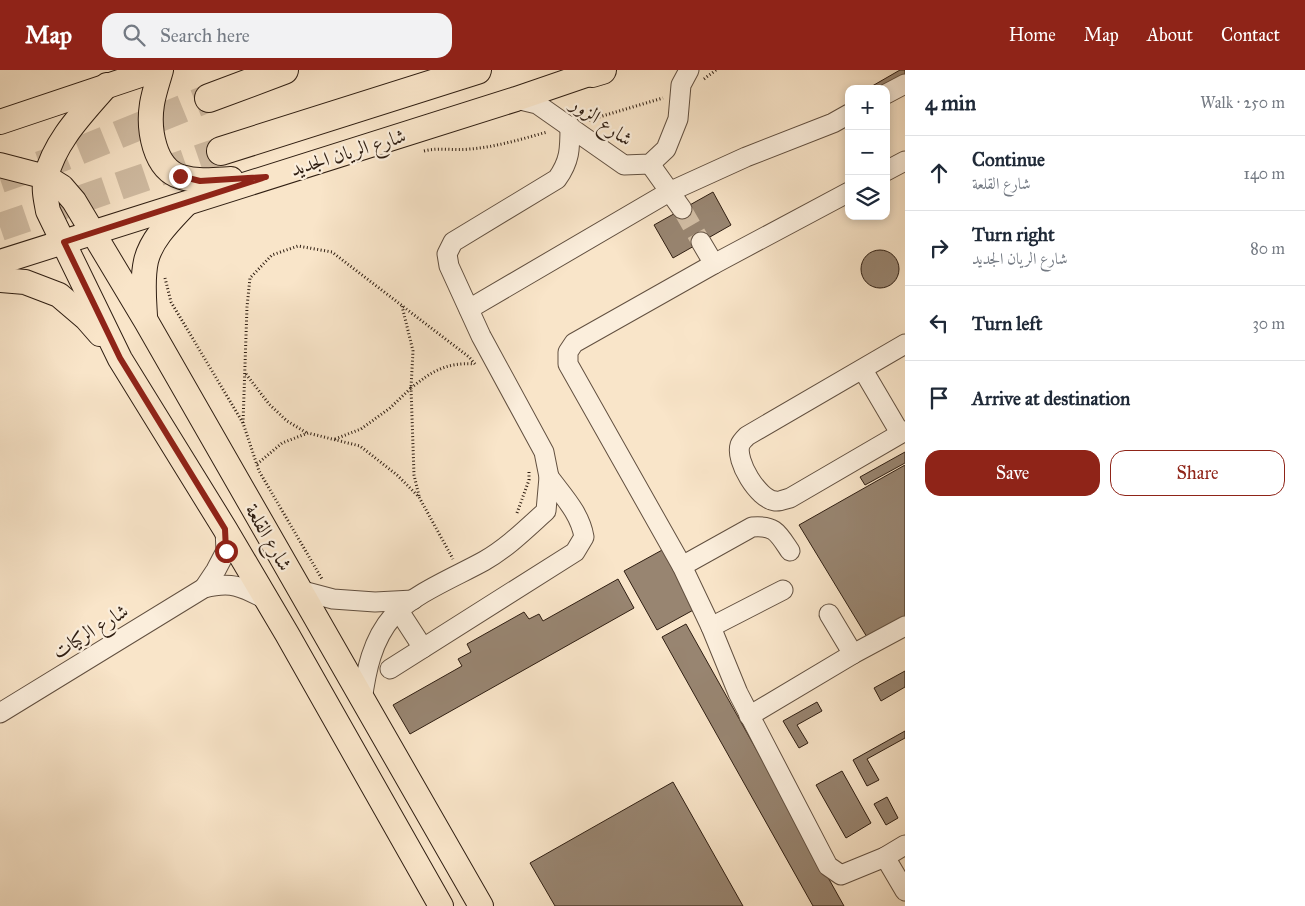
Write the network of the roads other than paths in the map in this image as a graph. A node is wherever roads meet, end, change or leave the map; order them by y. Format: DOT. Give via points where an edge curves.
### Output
graph roads {
  1 [pos="155,70"];
  2 [pos="162,70"];
  3 [pos="284,70"];
  4 [pos="477,70"];
  5 [pos="689,70"];
  6 [pos="601,71"];
  7 [pos="905,84"];
  8 [pos="107,85"];
  9 [pos="890,92"];
  10 [pos="209,98"];
  11 [pos="516,99"];
  12 [pos="845,116"];
  13 [pos="0,122"];
  14 [pos="570,126"];
  15 [pos="221,151"];
  16 [pos="905,161"];
  17 [pos="650,164"];
  18 [pos="0,165"];
  19 [pos="890,169"];
  20 [pos="46,177"];
  21 [pos="266,177"];
  22 [pos="669,192"];
  23 [pos="845,194"];
  24 [pos="188,202"];
  25 [pos="682,209"];
  26 [pos="94,233"];
  27 [pos="64,242"];
  28 [pos="701,242"];
  29 [pos="0,262"];
  30 [pos="714,264"];
  31 [pos="0,280"];
  32 [pos="469,310"];
  33 [pos="146,321"];
  34 [pos="905,344"];
  35 [pos="120,358"];
  36 [pos="863,370"];
  37 [pos="903,432"];
  38 [pos="549,477"];
  39 [pos="225,529"];
  40 [pos="790,551"];
  41 [pos="682,566"];
  42 [pos="204,588"];
  43 [pos="299,590"];
  44 [pos="783,590"];
  45 [pos="267,600"];
  46 [pos="406,606"];
  47 [pos="829,614"];
  48 [pos="711,626"];
  49 [pos="905,626"];
  50 [pos="424,648"];
  51 [pos="853,654"];
  52 [pos="390,669"];
  53 [pos="362,700"];
  54 [pos="1,709"];
  55 [pos="750,716"];
  56 [pos="905,845"];
  57 [pos="885,856"];
  58 [pos="905,891"];
  59 [pos="435,902"];
  60 [pos="481,906"];
  1 -- 8 [label="main road"];
  2 -- 21 [label="main road" via="152,104 151,121 155,148 165,168 200,181"];
  3 -- 10 [label="highway"];
  4 -- 15 [label="highway, شارع الريان الجديد"];
  5 -- 17 [label="lane, شارع الزور" via="681,85 678,119 666,149"];
  6 -- 11 [label="main road, شارع الريان الجديد"];
  7 -- 9 [label="lane"];
  8 -- 13 [label="main road"];
  8 -- 20 [label="main road, شارع القلعة" via="63,138"];
  11 -- 14 [label="lane, شارع الزور" via="537,104"];
  11 -- 21 [label="main road, شارع الريان الجديد"];
  12 -- 22 [label="lane"];
  14 -- 17 [label="lane, شارع الزور" via="624,166"];
  14 -- 32 [label="lane" via="570,154 556,180 453,242 447,254 449,266"];
  16 -- 19 [label="lane"];
  17 -- 22 [label="lane"];
  18 -- 20 [label="main road, شارع القلعة"];
  20 -- 26 [label="main road, شارع القلعة" via="62,187 74,201"];
  20 -- 27 [label="main road, شارع القلعة" via="48,211"];
  21 -- 24 [label="main road, شارع الريان الجديد"];
  22 -- 25 [label="lane"];
  22 -- 32 [label="lane"];
  23 -- 30 [label="lane"];
  24 -- 26 [label="main road, شارع الريان الجديد"];
  24 -- 33 [label="main road" via="167,224 146,259"];
  26 -- 27 [label="main road, شارع الريان الجديد"];
  26 -- 33 [label="main road, شارع القلعة"];
  27 -- 29 [label="main road, شارع الريان الجديد"];
  27 -- 35 [label="main road, شارع القلعة"];
  28 -- 30 [label="lane"];
  30 -- 41 [label="lane" via="574,343 568,352 568,364"];
  31 -- 35 [label="main road" via="25,282 59,295 86,318"];
  32 -- 38 [label="lane" via="544,452"];
  33 -- 43 [label="main road, شارع القلعة"];
  34 -- 36 [label="lane"];
  35 -- 39 [label="main road, شارع القلعة"];
  36 -- 37 [label="lane"];
  36 -- 37 [label="lane" via="747,436 740,444 739,454 748,478 765,497 776,502 790,498"];
  38 -- 46 [label="lane" via="546,511 519,537"];
  38 -- 50 [label="lane" via="582,526 584,537 575,552"];
  39 -- 42 [label="lane, شارع الركيات" via="226,551"];
  39 -- 45 [label="main road, شارع القلعة"];
  40 -- 41 [label="lane" via="772,528 752,526"];
  41 -- 48 [label="lane"];
  42 -- 45 [label="lane, شارع الركيات" via="222,584 242,587"];
  42 -- 54 [label="lane, شارع الركيات"];
  43 -- 46 [label="lane" via="333,599"];
  43 -- 53 [label="main road, شارع القلعة"];
  44 -- 48 [label="lane"];
  45 -- 59 [label="main road, شارع القلعة"];
  46 -- 50 [label="lane"];
  46 -- 53 [label="lane" via="393,616 378,638 366,670"];
  47 -- 51 [label="lane"];
  48 -- 55 [label="lane"];
  49 -- 51 [label="lane"];
  50 -- 52 [label="lane"];
  51 -- 55 [label="lane"];
  53 -- 60 [label="main road, شارع القلعة"];
  55 -- 57 [label="lane" via="828,866 841,875"];
  56 -- 57 [label="lane"];
  57 -- 58 [label="lane"];
}
